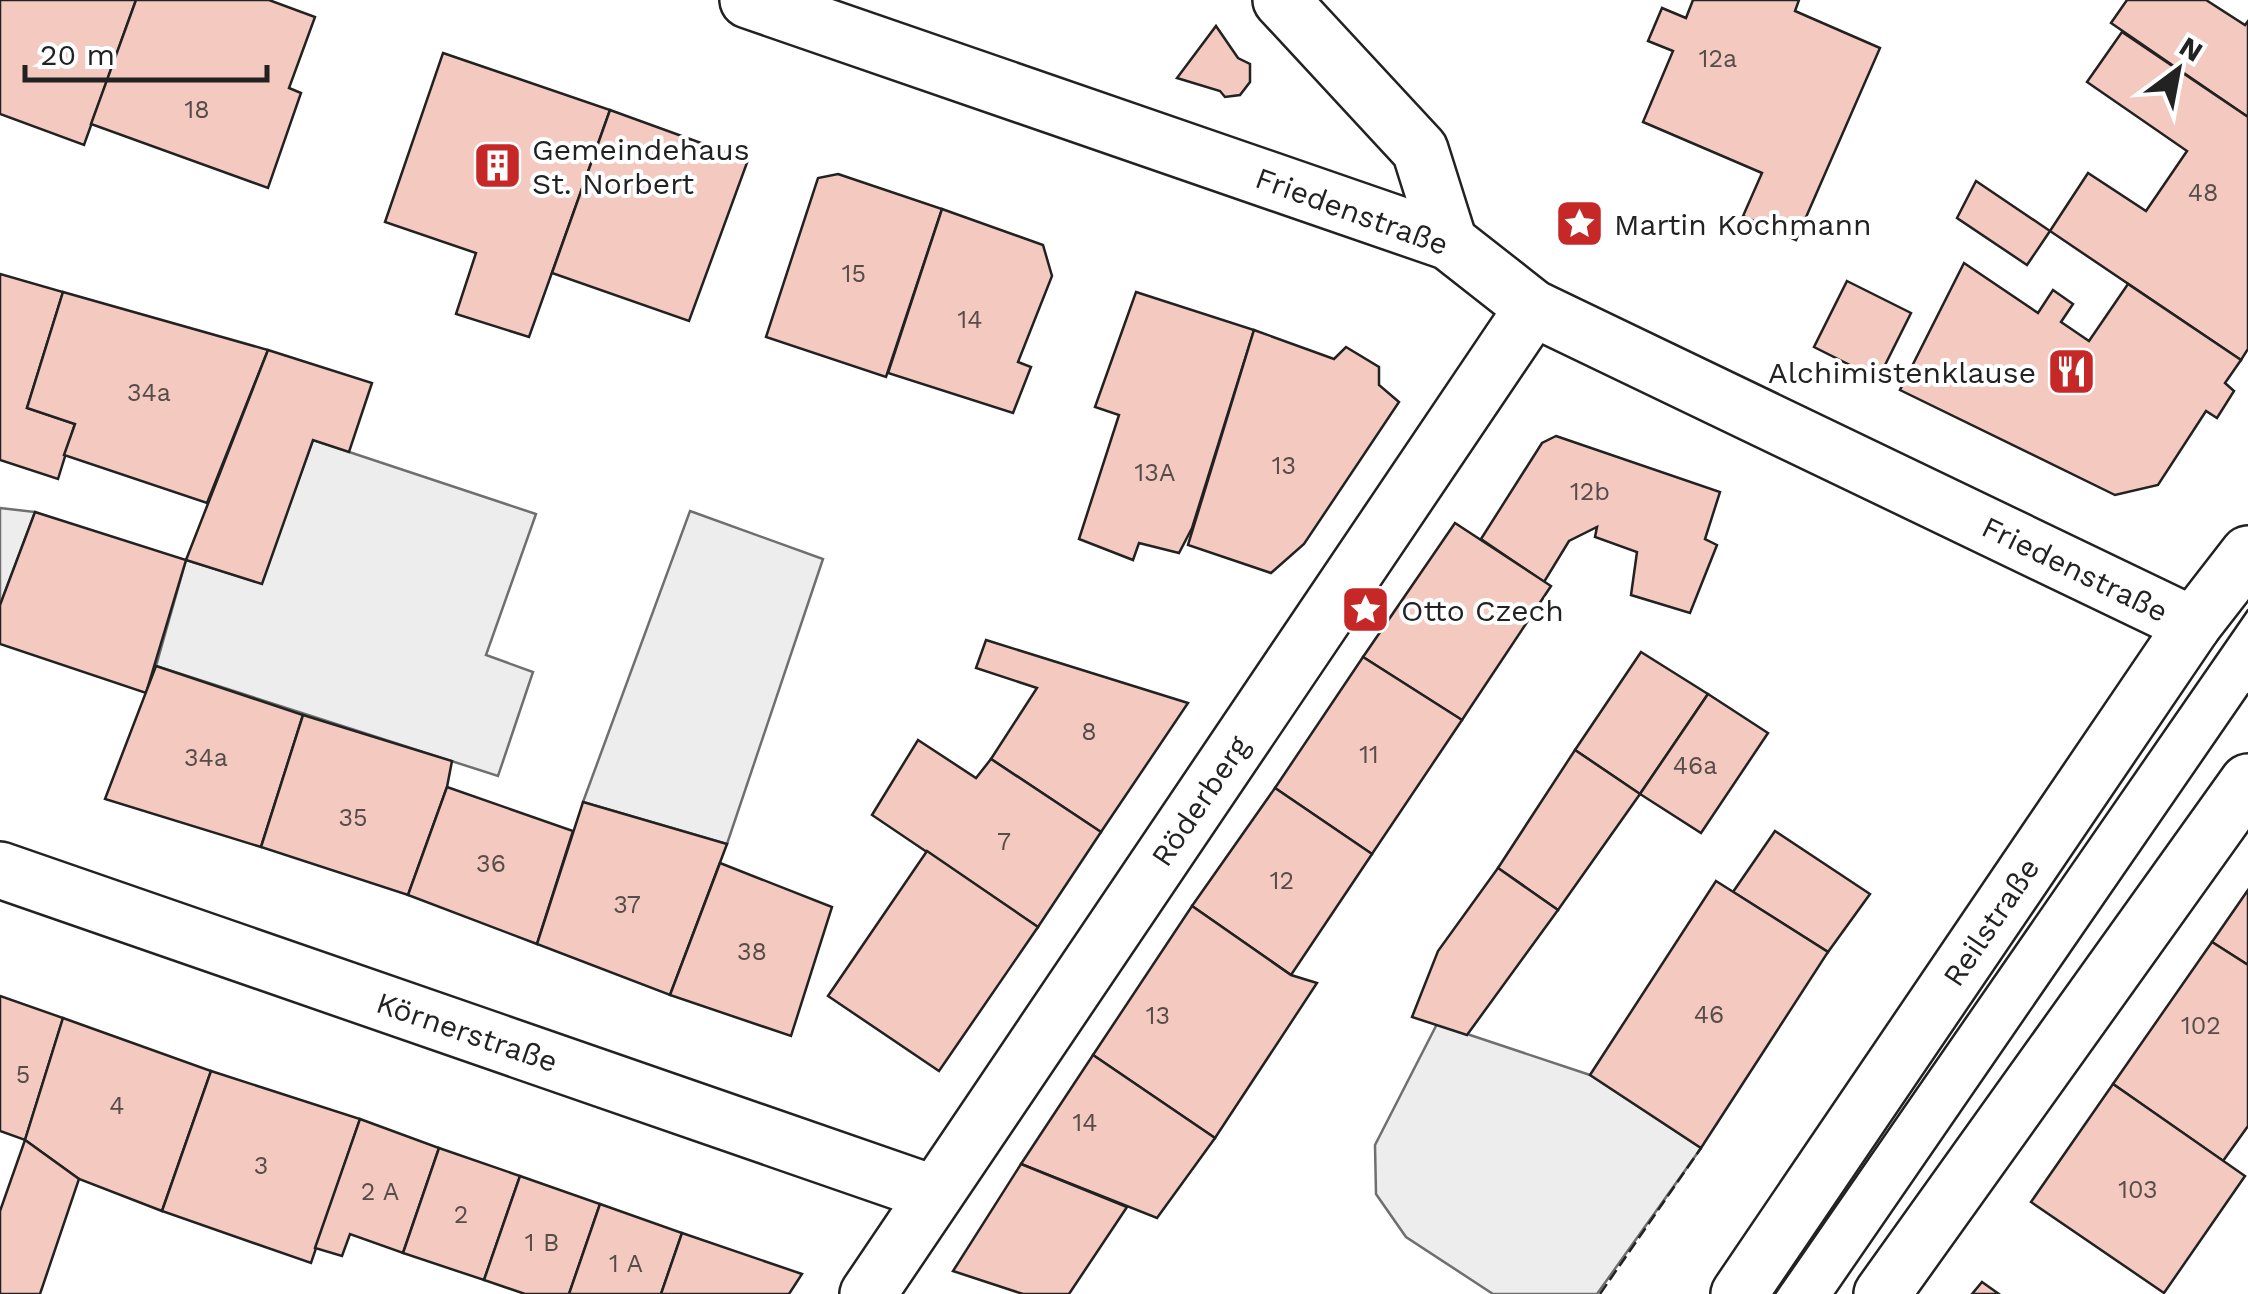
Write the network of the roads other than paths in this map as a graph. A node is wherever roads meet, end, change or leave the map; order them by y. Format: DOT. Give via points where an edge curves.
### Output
graph roads {
  1 [pos="748,0"];
  2 [pos="1281,0"];
  3 [pos="1449,242"];
  4 [pos="1533,308"];
  5 [pos="2248,554"];
  6 [pos="2193,625"];
  7 [pos="2248,782"];
  8 [pos="0,870"];
  9 [pos="934,1194"];
  10 [pos="868,1294"];
  11 [pos="1740,1294"];
  12 [pos="1882,1294"];
  1 -- 3 [label="street, Friedenstraße"];
  2 -- 3 [label="street" via="1420,150"];
  3 -- 4 [label="street, Friedenstraße"];
  4 -- 6 [label="street, Friedenstraße"];
  4 -- 9 [label="street, Röderberg"];
  5 -- 6 [label="street, Reilstraße"];
  6 -- 11 [label="street, Reilstraße"];
  7 -- 12 [label="street"];
  8 -- 9 [label="street, Körnerstraße"];
  9 -- 10 [label="street, Röderberg"];
}
